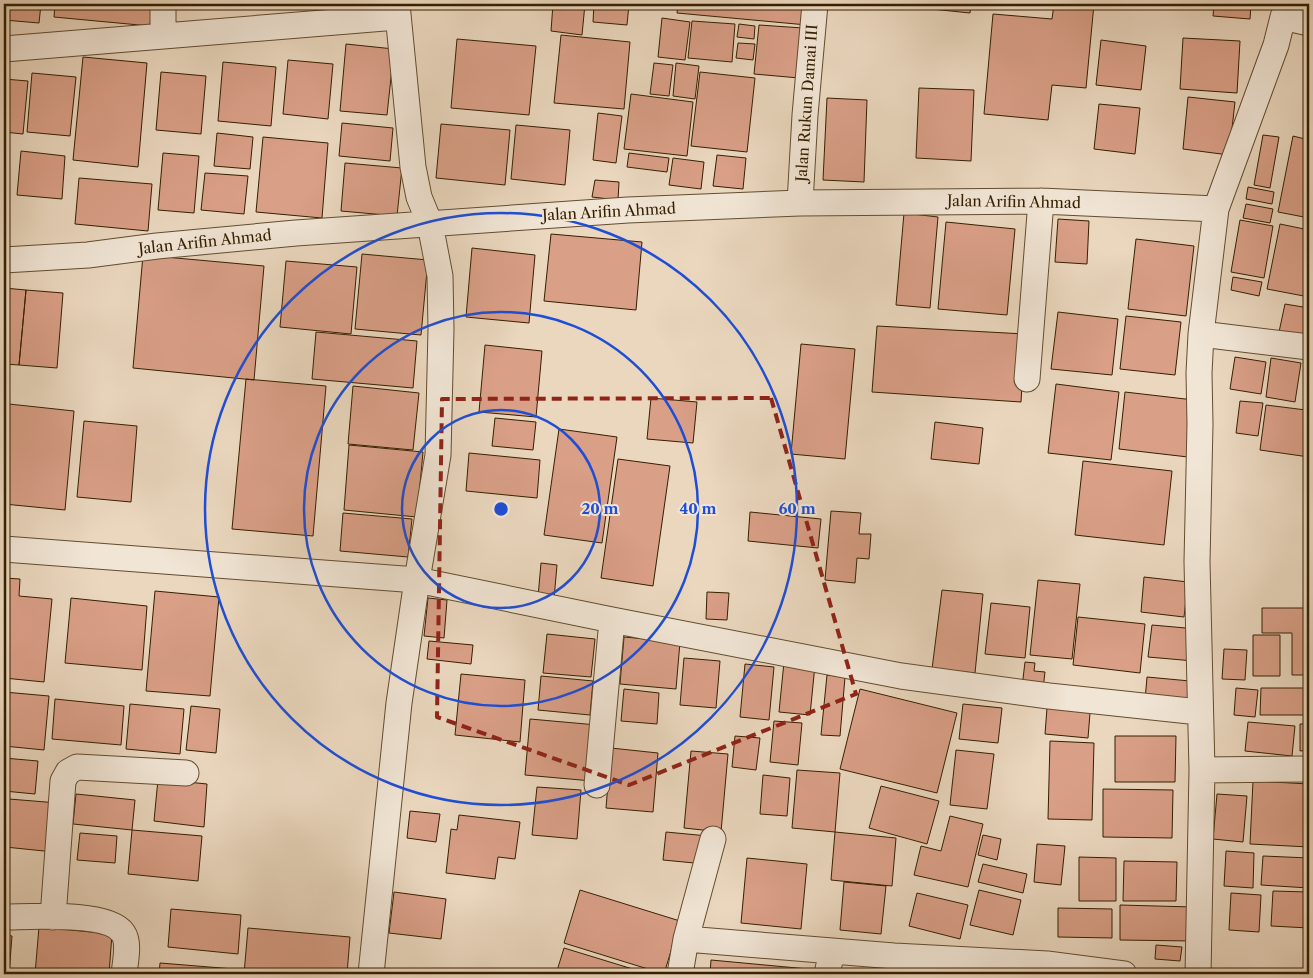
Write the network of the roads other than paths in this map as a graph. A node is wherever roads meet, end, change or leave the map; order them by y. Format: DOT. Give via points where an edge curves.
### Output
graph roads {
  1 [pos="163,4"];
  2 [pos="815,4"];
  3 [pos="397,10"];
  4 [pos="1283,11"];
  5 [pos="1309,23"];
  6 [pos="163,35"];
  7 [pos="4,49"];
  8 [pos="1041,201"];
  9 [pos="800,203"];
  10 [pos="1216,210"];
  11 [pos="430,224"];
  12 [pos="4,260"];
  13 [pos="1201,334"];
  14 [pos="1309,347"];
  15 [pos="1027,379"];
  16 [pos="4,549"];
  17 [pos="416,580"];
  18 [pos="612,620"];
  19 [pos="1199,712"];
  20 [pos="1309,769"];
  21 [pos="1202,770"];
  22 [pos="186,773"];
  23 [pos="597,785"];
  24 [pos="713,839"];
  25 [pos="53,917"];
  26 [pos="4,918"];
  27 [pos="686,938"];
  28 [pos="829,963"];
  29 [pos="1047,969"];
  30 [pos="124,974"];
  31 [pos="372,974"];
  32 [pos="680,974"];
  33 [pos="1124,974"];
  34 [pos="1198,974"];
  1 -- 6 [label="street"];
  2 -- 9 [label="street, Jalan Rukun Damai III"];
  3 -- 6 [label="street"];
  3 -- 11 [label="street" via="413,167 419,197"];
  4 -- 5 [label="street"];
  4 -- 10 [label="street" via="1276,45"];
  6 -- 7 [label="street"];
  8 -- 9 [label="street, Jalan Arifin Ahmad"];
  8 -- 10 [label="street, Jalan Arifin Ahmad"];
  8 -- 15 [label="street"];
  9 -- 11 [label="street, Jalan Arifin Ahmad" via="628,210"];
  10 -- 13 [label="street"];
  11 -- 12 [label="street, Jalan Arifin Ahmad"];
  11 -- 17 [label="street" via="440,276 438,455"];
  13 -- 14 [label="street"];
  13 -- 19 [label="street" via="1197,562"];
  16 -- 17 [label="street"];
  17 -- 18 [label="street"];
  17 -- 31 [label="street" via="399,702"];
  18 -- 19 [label="street" via="901,676"];
  18 -- 23 [label="street"];
  19 -- 21 [label="street"];
  20 -- 21 [label="street"];
  21 -- 34 [label="street"];
  22 -- 25 [label="street" via="77,767 68,772 63,781"];
  24 -- 27 [label="street"];
  25 -- 26 [label="street"];
  25 -- 30 [label="street" via="99,919 117,926 126,940"];
  27 -- 28 [label="street"];
  27 -- 32 [label="street"];
  28 -- 29 [label="street" via="894,956"];
  29 -- 33 [label="street"];
}
